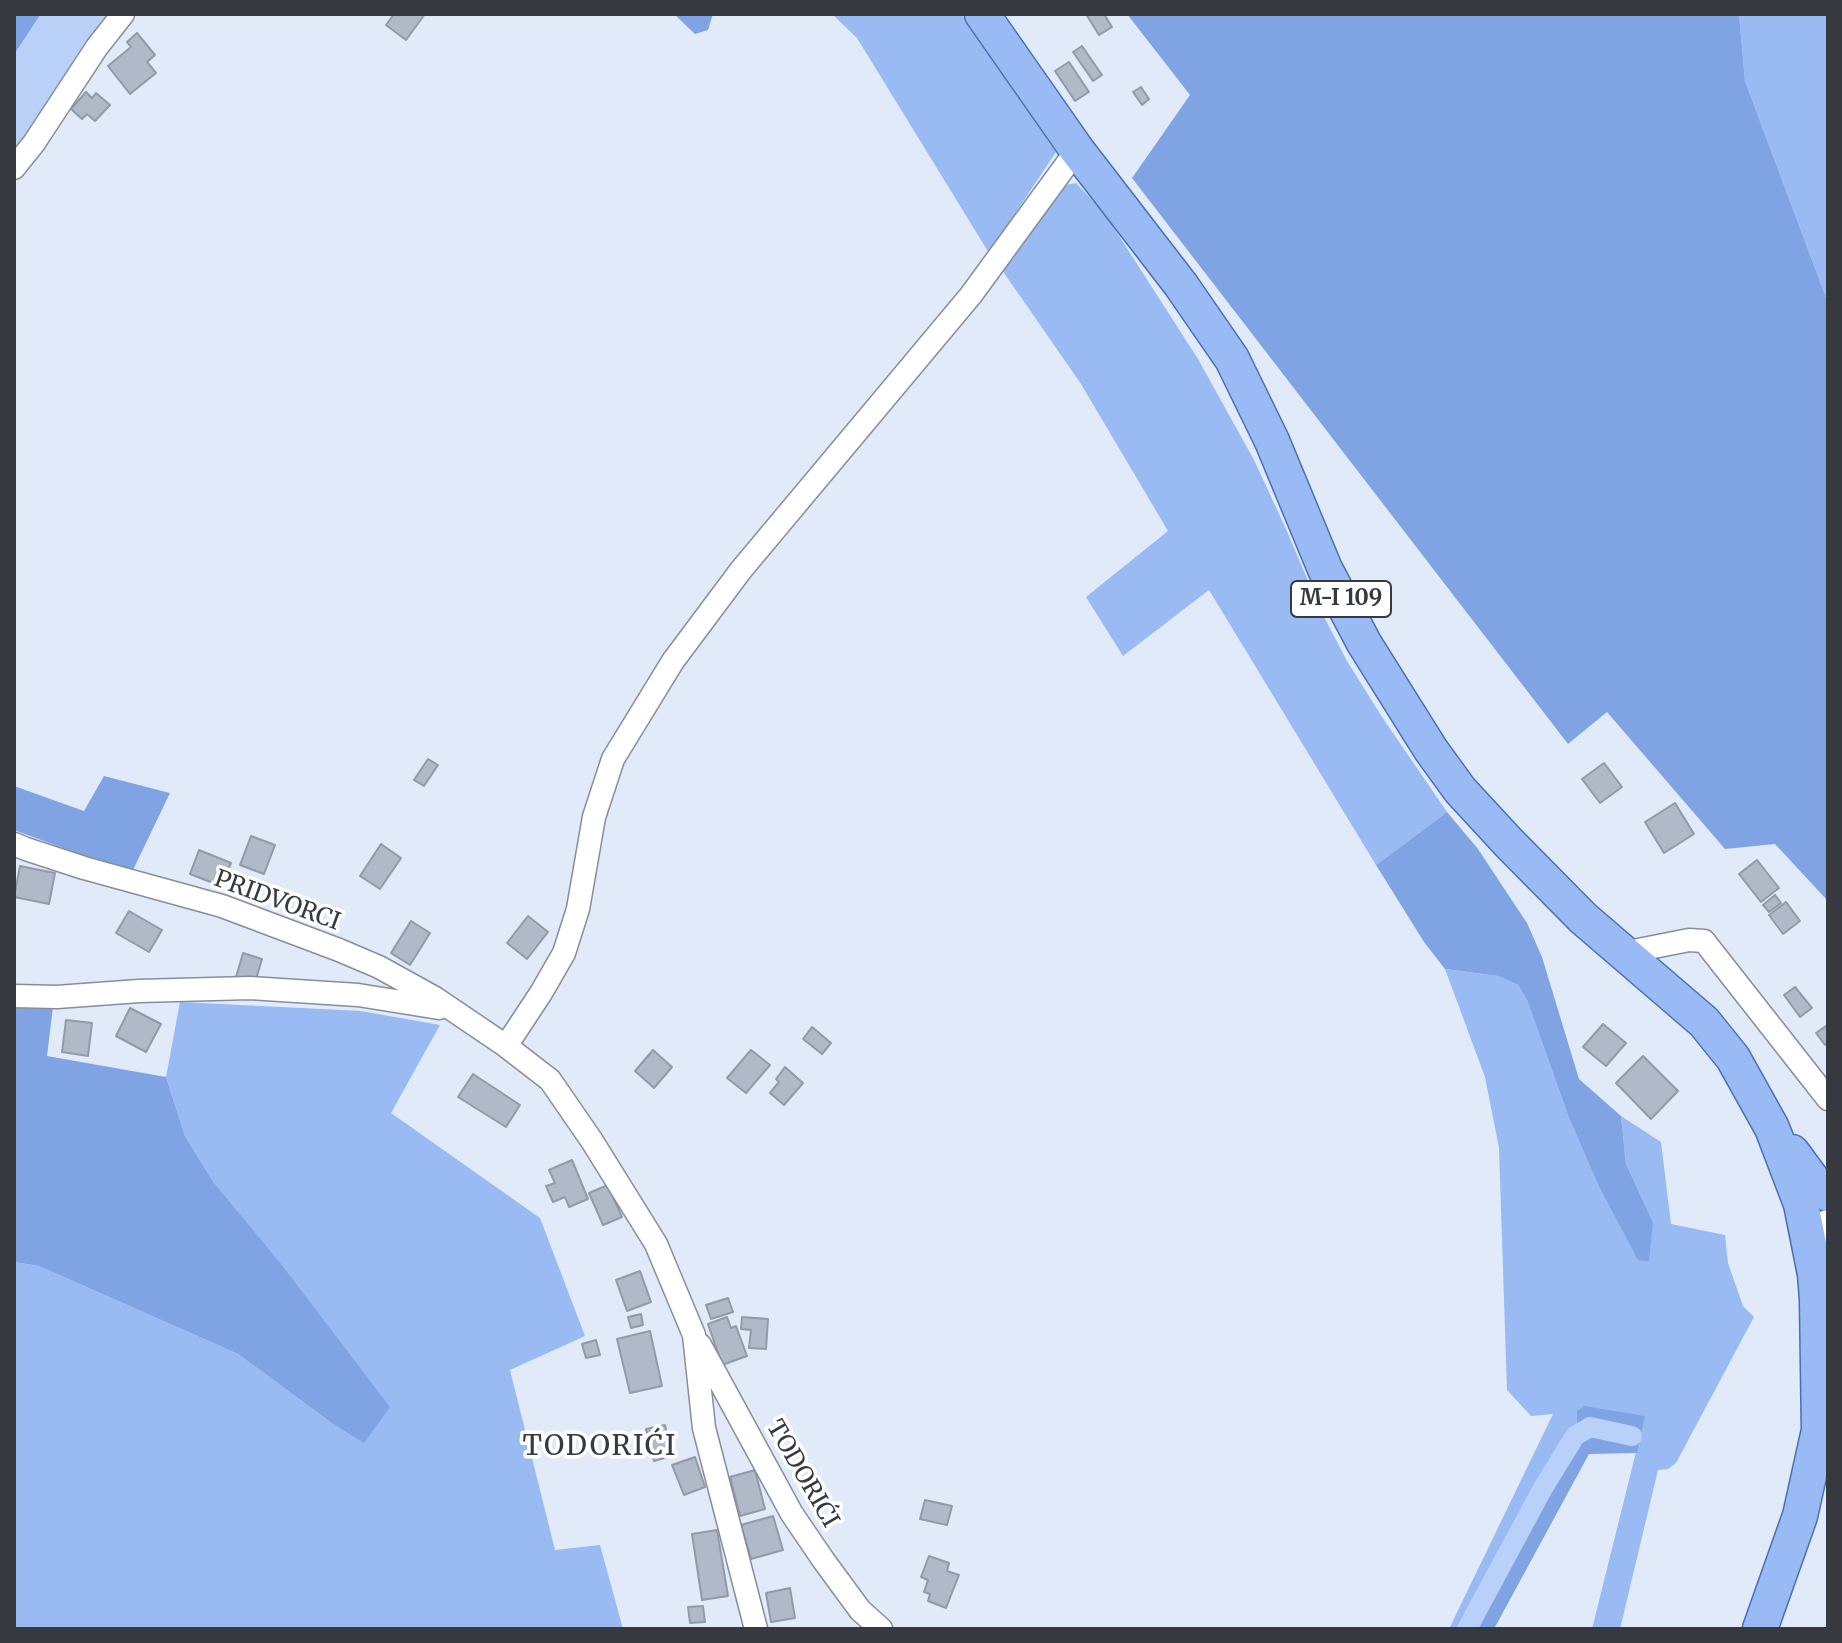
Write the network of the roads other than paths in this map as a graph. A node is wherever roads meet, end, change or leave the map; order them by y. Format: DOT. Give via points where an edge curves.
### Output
graph roads {
  1 [pos="123,14"];
  2 [pos="982,14"];
  3 [pos="1077,150"];
  4 [pos="14,168"];
  5 [pos="14,844"];
  6 [pos="1623,953"];
  7 [pos="14,996"];
  8 [pos="452,1010"];
  9 [pos="506,1046"];
  10 [pos="1828,1099"];
  11 [pos="1772,1128"];
  12 [pos="1828,1194"];
  13 [pos="1821,1239"];
  14 [pos="694,1335"];
  15 [pos="1828,1388"];
  16 [pos="1819,1432"];
  17 [pos="756,1629"];
  18 [pos="881,1629"];
  19 [pos="1760,1629"];
  1 -- 4 [label="street"];
  2 -- 3 [label="main road, M-I 109"];
  3 -- 6 [label="main road, M-I 109" via="1232,359 1325,569 1431,750 1508,842"];
  3 -- 9 [label="street" via="971,295 741,570 673,661 613,759 594,817 578,909 564,953"];
  5 -- 8 [label="street, PRIDVORCI" via="222,906 339,950"];
  6 -- 10 [label="street" via="1704,941"];
  6 -- 11 [label="main road, M-I 109" via="1704,1022 1733,1058"];
  7 -- 8 [label="street" via="250,988 358,995"];
  8 -- 9 [label="street, PRIDVORCI"];
  9 -- 14 [label="street, TODORIĆI" via="550,1080 592,1141 656,1244"];
  11 -- 12 [label="main road"];
  11 -- 13 [label="main road, M-I 109" via="1801,1204"];
  13 -- 16 [label="main road, M-I 109" via="1815,1274"];
  14 -- 17 [label="street, TODORIĆI" via="704,1428"];
  14 -- 18 [label="street, TODORIĆI" via="792,1514 860,1610"];
  15 -- 16 [label="main road"];
  16 -- 19 [label="main road, M-I 109" via="1800,1516"];
}
